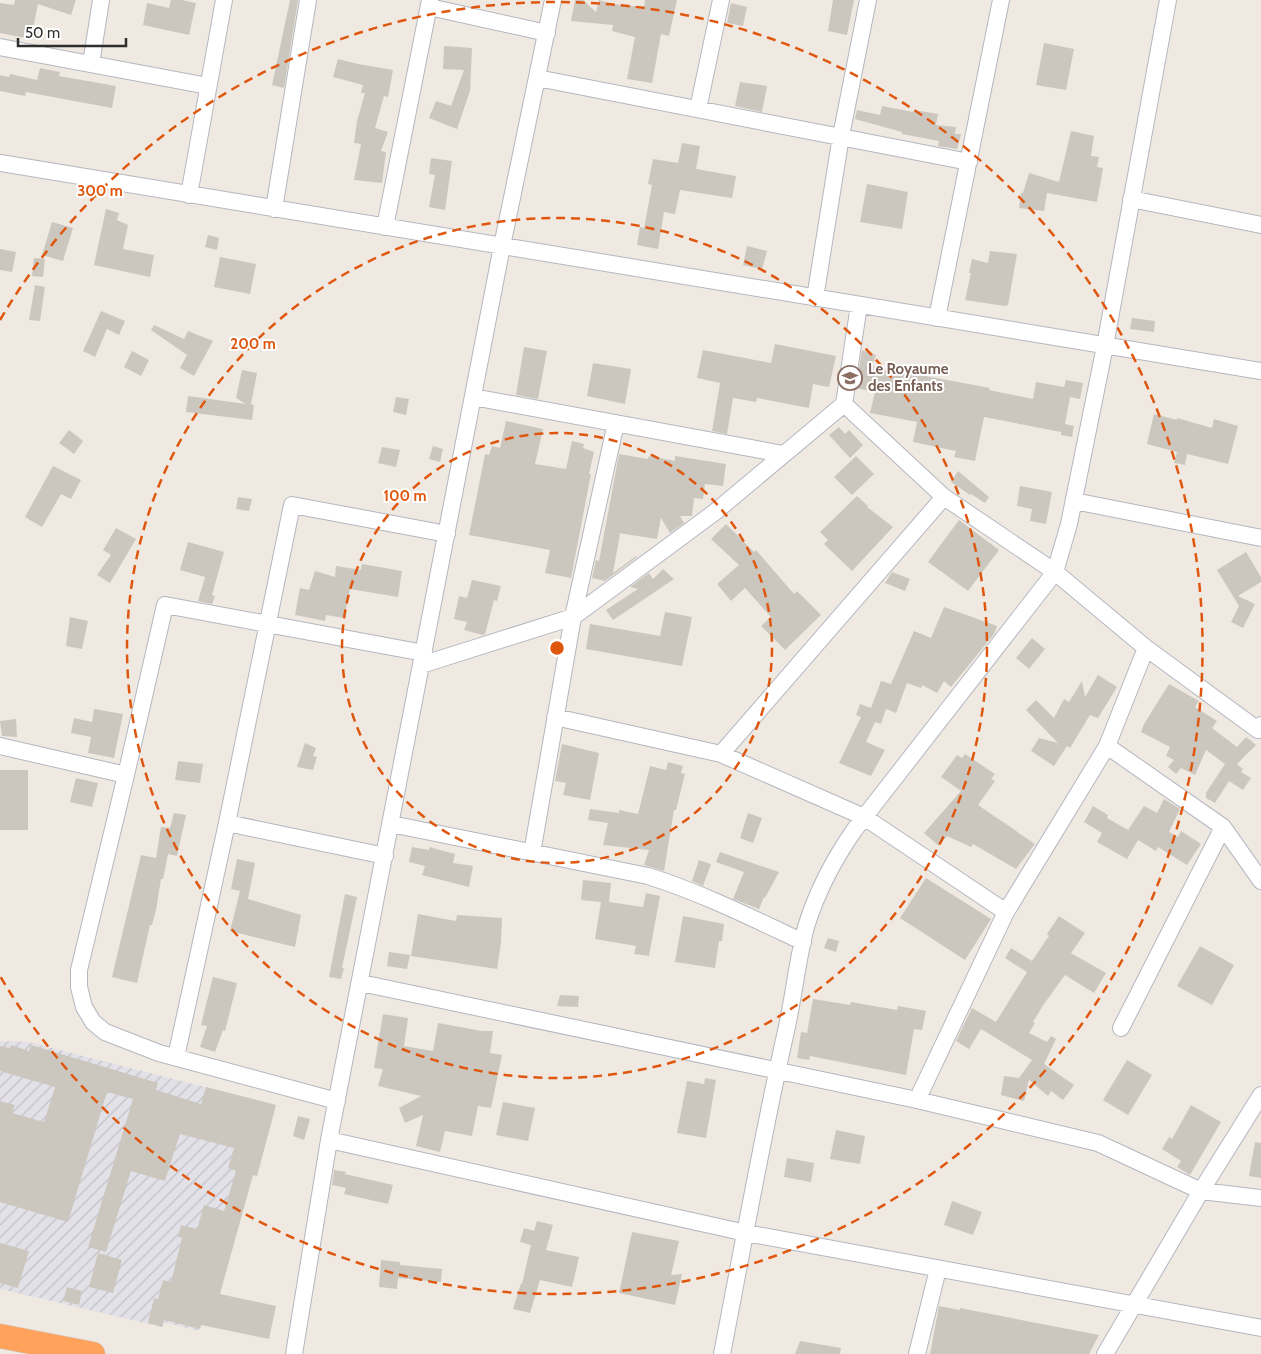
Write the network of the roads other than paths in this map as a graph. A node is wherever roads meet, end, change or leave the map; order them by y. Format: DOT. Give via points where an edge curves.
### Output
graph roads {
  1 [pos="101,0"];
  2 [pos="224,0"];
  3 [pos="308,0"];
  4 [pos="553,0"];
  5 [pos="721,0"];
  6 [pos="868,0"];
  7 [pos="1001,0"];
  8 [pos="1168,0"];
  9 [pos="429,4"];
  10 [pos="547,33"];
  11 [pos="0,47"];
  12 [pos="91,64"];
  13 [pos="537,78"];
  14 [pos="208,86"];
  15 [pos="698,109"];
  16 [pos="841,136"];
  17 [pos="969,162"];
  18 [pos="0,164"];
  19 [pos="189,194"];
  20 [pos="1132,199"];
  21 [pos="274,209"];
  22 [pos="1261,225"];
  23 [pos="386,227"];
  24 [pos="502,246"];
  25 [pos="815,298"];
  26 [pos="859,305"];
  27 [pos="938,318"];
  28 [pos="1105,346"];
  29 [pos="1261,371"];
  30 [pos="473,397"];
  31 [pos="844,404"];
  32 [pos="616,423"];
  33 [pos="784,454"];
  34 [pos="944,497"];
  35 [pos="1074,501"];
  36 [pos="447,534"];
  37 [pos="1261,538"];
  38 [pos="1055,572"];
  39 [pos="574,617"];
  40 [pos="267,624"];
  41 [pos="1146,648"];
  42 [pos="423,659"];
  43 [pos="555,717"];
  44 [pos="1261,725"];
  45 [pos="0,746"];
  46 [pos="1107,746"];
  47 [pos="721,754"];
  48 [pos="126,775"];
  49 [pos="864,817"];
  50 [pos="227,823"];
  51 [pos="391,824"];
  52 [pos="1223,827"];
  53 [pos="532,852"];
  54 [pos="385,856"];
  55 [pos="1261,881"];
  56 [pos="1006,912"];
  57 [pos="803,942"];
  58 [pos="361,983"];
  59 [pos="1121,1028"];
  60 [pos="176,1057"];
  61 [pos="777,1070"];
  62 [pos="1261,1095"];
  63 [pos="917,1100"];
  64 [pos="337,1101"];
  65 [pos="329,1140"];
  66 [pos="1201,1191"];
  67 [pos="1261,1198"];
  68 [pos="746,1232"];
  69 [pos="938,1269"];
  70 [pos="1133,1304"];
  71 [pos="1261,1328"];
  72 [pos="0,1336"];
  73 [pos="92,1354"];
  74 [pos="294,1354"];
  75 [pos="722,1354"];
  76 [pos="917,1354"];
  77 [pos="1105,1354"];
  1 -- 12 [label="street"];
  2 -- 14 [label="street"];
  3 -- 21 [label="street"];
  4 -- 10 [label="street"];
  5 -- 15 [label="street"];
  6 -- 16 [label="street"];
  7 -- 17 [label="street"];
  8 -- 20 [label="street"];
  9 -- 10 [label="street"];
  9 -- 23 [label="street"];
  10 -- 13 [label="street"];
  11 -- 12 [label="street"];
  12 -- 14 [label="street"];
  13 -- 15 [label="street"];
  13 -- 24 [label="street"];
  14 -- 19 [label="street"];
  15 -- 16 [label="street"];
  16 -- 17 [label="street"];
  16 -- 25 [label="street"];
  17 -- 27 [label="street"];
  18 -- 19 [label="street"];
  19 -- 21 [label="street"];
  20 -- 22 [label="street"];
  20 -- 28 [label="street"];
  21 -- 23 [label="street"];
  23 -- 24 [label="street"];
  24 -- 25 [label="street"];
  24 -- 30 [label="street"];
  25 -- 26 [label="street"];
  26 -- 27 [label="street"];
  26 -- 31 [label="street"];
  27 -- 28 [label="street"];
  28 -- 29 [label="street"];
  28 -- 35 [label="street"];
  30 -- 32 [label="street"];
  30 -- 36 [label="street"];
  31 -- 33 [label="street"];
  31 -- 34 [label="street"];
  32 -- 33 [label="street"];
  32 -- 39 [label="street"];
  33 -- 39 [label="street" via="715,512"];
  34 -- 38 [label="street"];
  34 -- 47 [label="street"];
  35 -- 37 [label="street"];
  35 -- 38 [label="street"];
  36 -- 40 [label="street" via="292,505"];
  36 -- 42 [label="street"];
  38 -- 41 [label="street"];
  38 -- 49 [label="street"];
  39 -- 42 [label="street"];
  39 -- 43 [label="street"];
  40 -- 42 [label="street"];
  40 -- 48 [label="street" via="165,605"];
  40 -- 50 [label="street"];
  41 -- 44 [label="street" via="1258,730"];
  41 -- 46 [label="street"];
  42 -- 51 [label="street"];
  43 -- 47 [label="street"];
  43 -- 53 [label="street"];
  45 -- 48 [label="street"];
  46 -- 52 [label="street"];
  46 -- 56 [label="street"];
  47 -- 49 [label="street"];
  48 -- 60 [label="street" via="79,970 78,987 93,1022 105,1032"];
  49 -- 56 [label="street"];
  49 -- 57 [label="street" via="833,862"];
  50 -- 54 [label="street"];
  50 -- 60 [label="street"];
  51 -- 53 [label="street"];
  51 -- 54 [label="street"];
  52 -- 55 [label="street"];
  52 -- 59 [label="street"];
  53 -- 57 [label="street" via="648,876 676,885"];
  54 -- 58 [label="street"];
  56 -- 63 [label="street"];
  57 -- 61 [label="street"];
  58 -- 61 [label="street"];
  58 -- 64 [label="street"];
  60 -- 64 [label="street"];
  61 -- 63 [label="street"];
  61 -- 68 [label="street"];
  62 -- 66 [label="street"];
  63 -- 66 [label="street" via="1098,1142"];
  64 -- 65 [label="street"];
  65 -- 68 [label="street"];
  65 -- 74 [label="street"];
  66 -- 67 [label="street"];
  66 -- 70 [label="street"];
  68 -- 69 [label="street"];
  68 -- 75 [label="street"];
  69 -- 70 [label="street"];
  69 -- 76 [label="street"];
  70 -- 71 [label="street"];
  70 -- 77 [label="street"];
  72 -- 73 [label="highway"];
}
